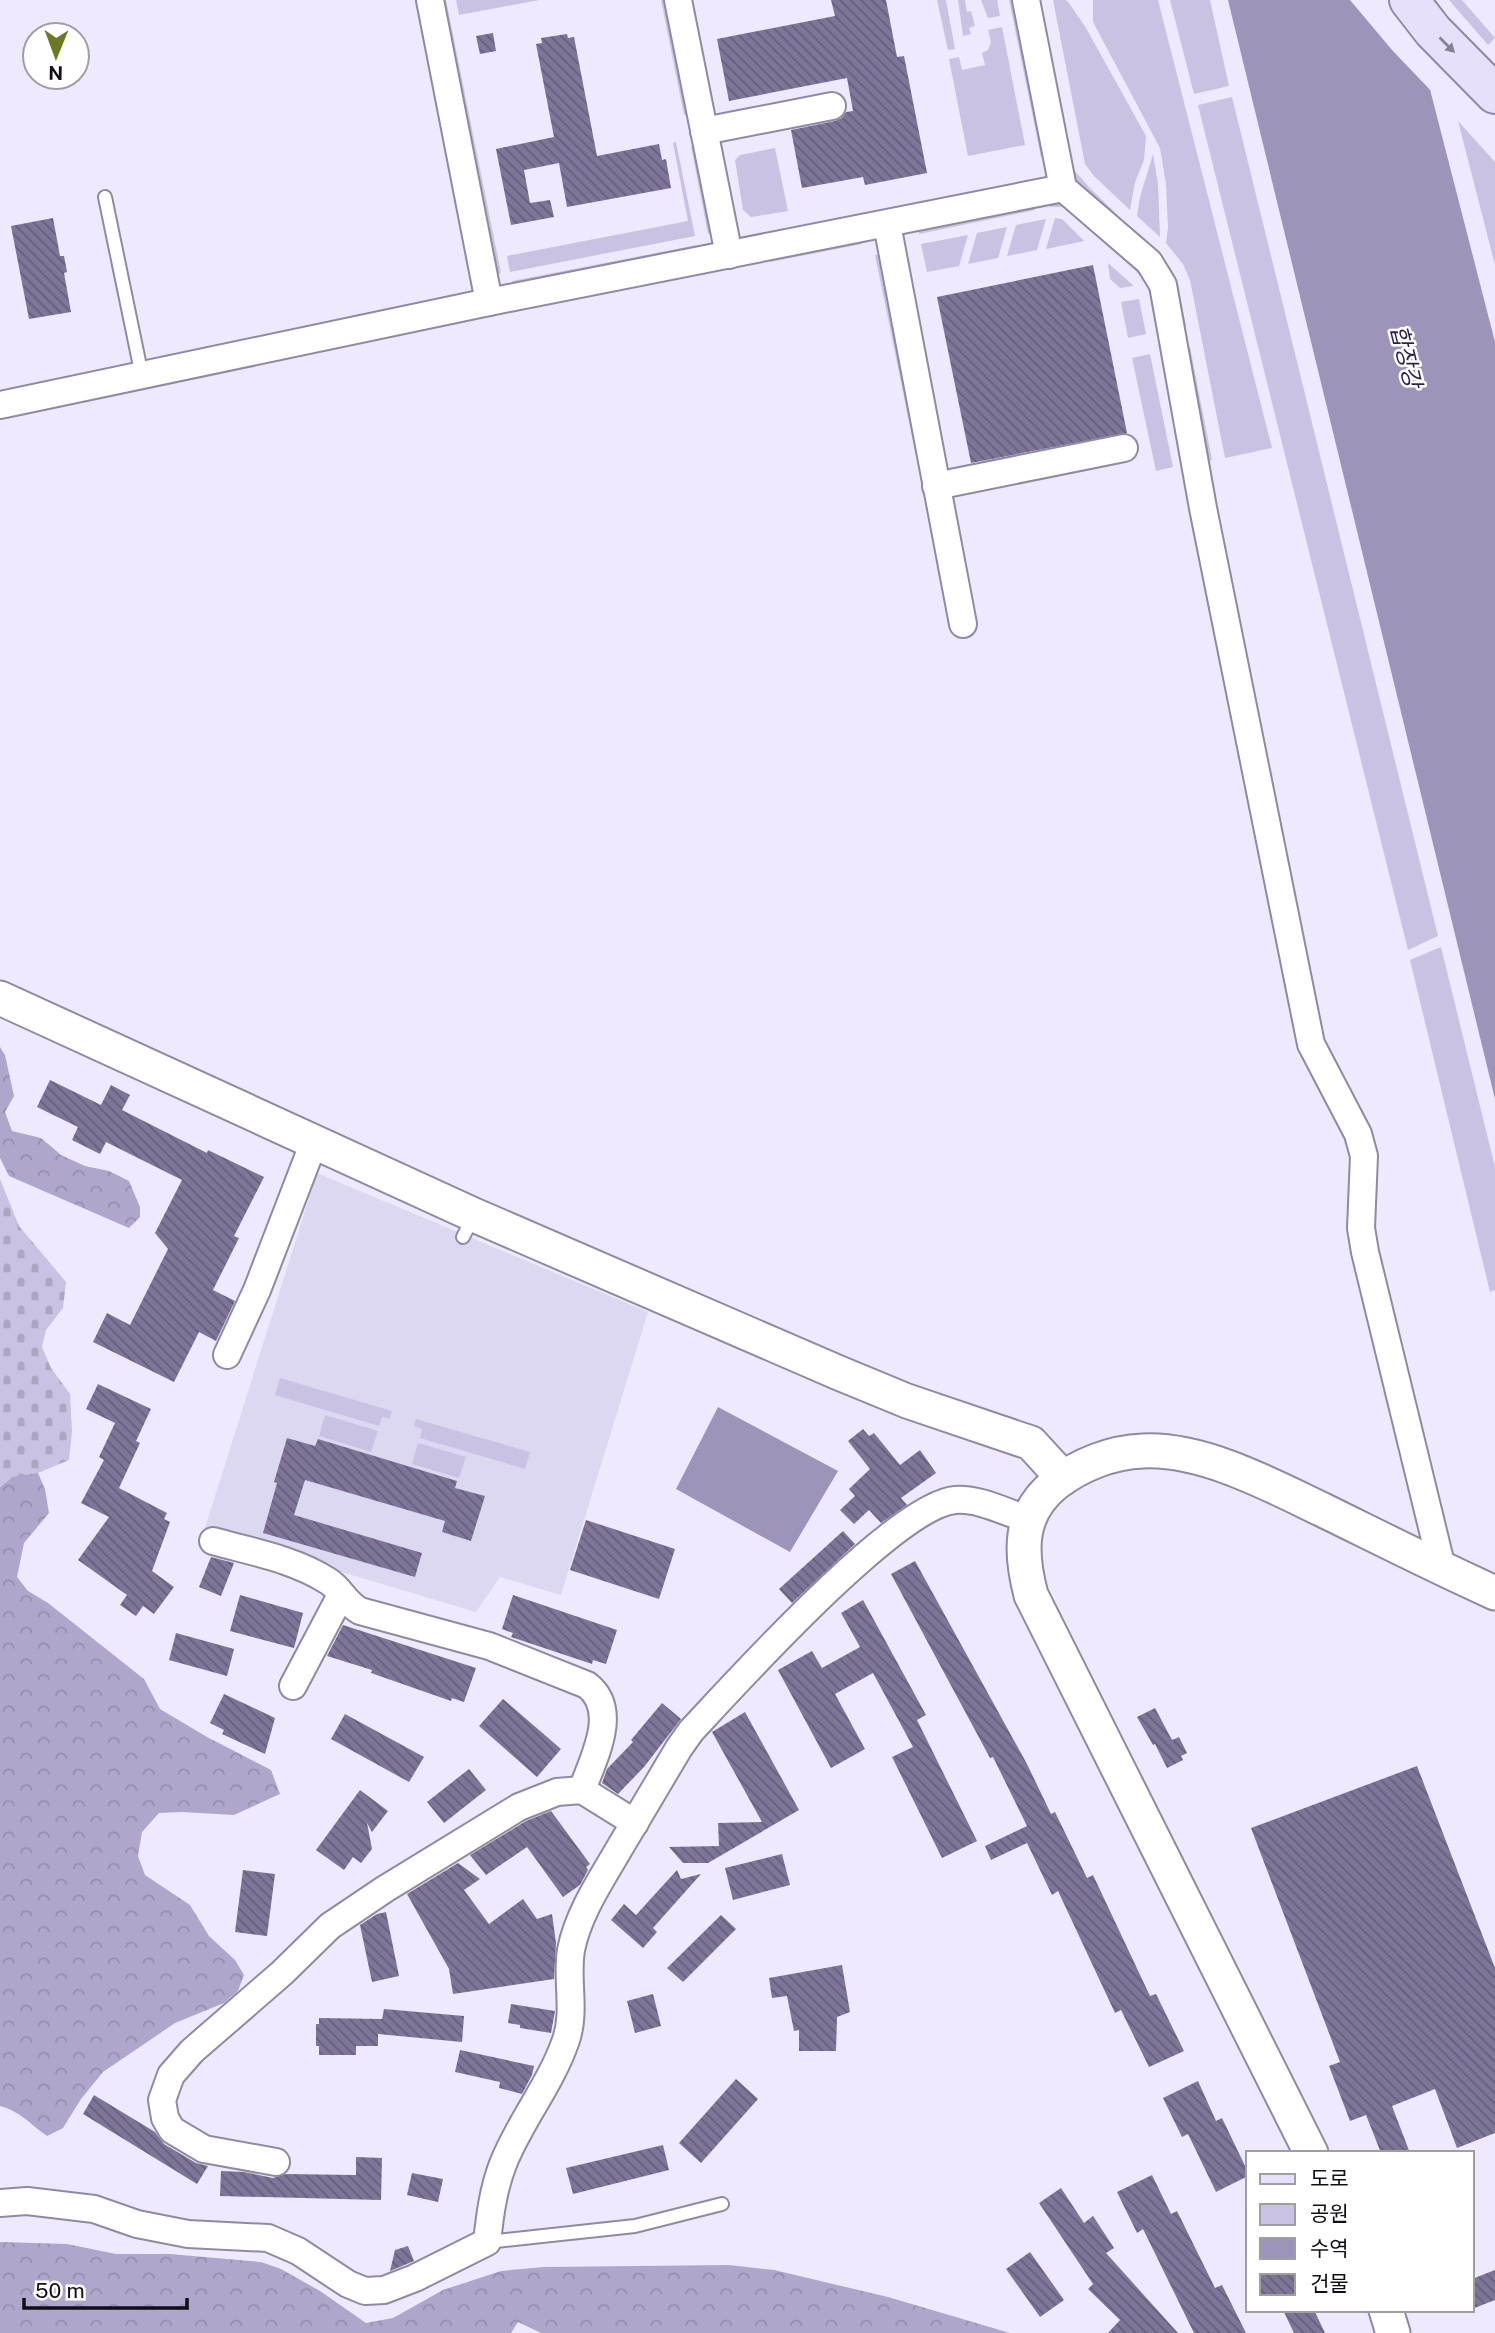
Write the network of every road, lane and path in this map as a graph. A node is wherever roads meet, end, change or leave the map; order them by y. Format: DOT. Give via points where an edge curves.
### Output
graph roads {
  1 [pos="430,0"];
  2 [pos="678,0"];
  3 [pos="1026,0"];
  4 [pos="1409,0"];
  5 [pos="1492,90"];
  6 [pos="832,106"];
  7 [pos="704,131"];
  8 [pos="1063,188"];
  9 [pos="105,197"];
  10 [pos="887,224"];
  11 [pos="729,255"];
  12 [pos="489,302"];
  13 [pos="142,376"];
  14 [pos="0,405"];
  15 [pos="1124,448"];
  16 [pos="936,486"];
  17 [pos="963,624"];
  18 [pos="0,998"];
  19 [pos="314,1142"];
  20 [pos="227,1356"];
  21 [pos="1063,1478"];
  22 [pos="1027,1519"];
  23 [pos="213,1541"];
  24 [pos="1442,1568"];
  25 [pos="1495,1593"];
  26 [pos="341,1595"];
  27 [pos="293,1686"];
  28 [pos="582,1790"];
  29 [pos="635,1823"];
  30 [pos="1310,2151"];
  31 [pos="276,2162"];
  32 [pos="0,2203"];
  33 [pos="722,2204"];
  34 [pos="487,2242"];
  35 [pos="1387,2312"];
  36 [pos="1393,2333"];
  1 -- 12 [label="street"];
  2 -- 7 [label="street"];
  3 -- 8 [label="street"];
  4 -- 5 [label="main road, one-way"];
  6 -- 7 [label="street"];
  7 -- 11 [label="street"];
  8 -- 10 [label="street"];
  8 -- 24 [label="street" via="1149,262 1163,285 1311,1044 1358,1134 1364,1156 1361,1228 1365,1252"];
  9 -- 13 [label="lane"];
  10 -- 11 [label="street"];
  10 -- 16 [label="street"];
  11 -- 12 [label="street"];
  12 -- 13 [label="street"];
  13 -- 14 [label="street"];
  15 -- 16 [label="street"];
  16 -- 17 [label="street"];
  18 -- 19 [label="street"];
  19 -- 20 [label="street"];
  19 -- 21 [label="street" via="468,1226 907,1401 1031,1443"];
  21 -- 22 [label="street" via="1047,1490"];
  21 -- 24 [label="street" via="1118,1455 1143,1451 1189,1456 1250,1475"];
  22 -- 29 [label="street" via="971,1500 952,1500 919,1515 879,1545 785,1631 691,1731"];
  22 -- 30 [label="street" via="1025,1571 1031,1595"];
  23 -- 26 [label="street" via="291,1562 331,1583"];
  24 -- 25 [label="street"];
  26 -- 27 [label="street"];
  26 -- 28 [label="street" via="360,1611 489,1646 587,1685 601,1703 602,1728"];
  28 -- 29 [label="street"];
  28 -- 31 [label="street" via="557,1792 519,1807 330,1926 171,2075 162,2100 172,2130 204,2149"];
  29 -- 34 [label="street" via="578,1927 571,1952 567,2037 504,2162 492,2196"];
  32 -- 34 [label="street" via="27,2201 94,2209 188,2234 268,2238 298,2250 365,2291 384,2290 415,2278"];
  33 -- 34 [label="lane" via="635,2226"];
  35 -- 36 [label="street"];
}
